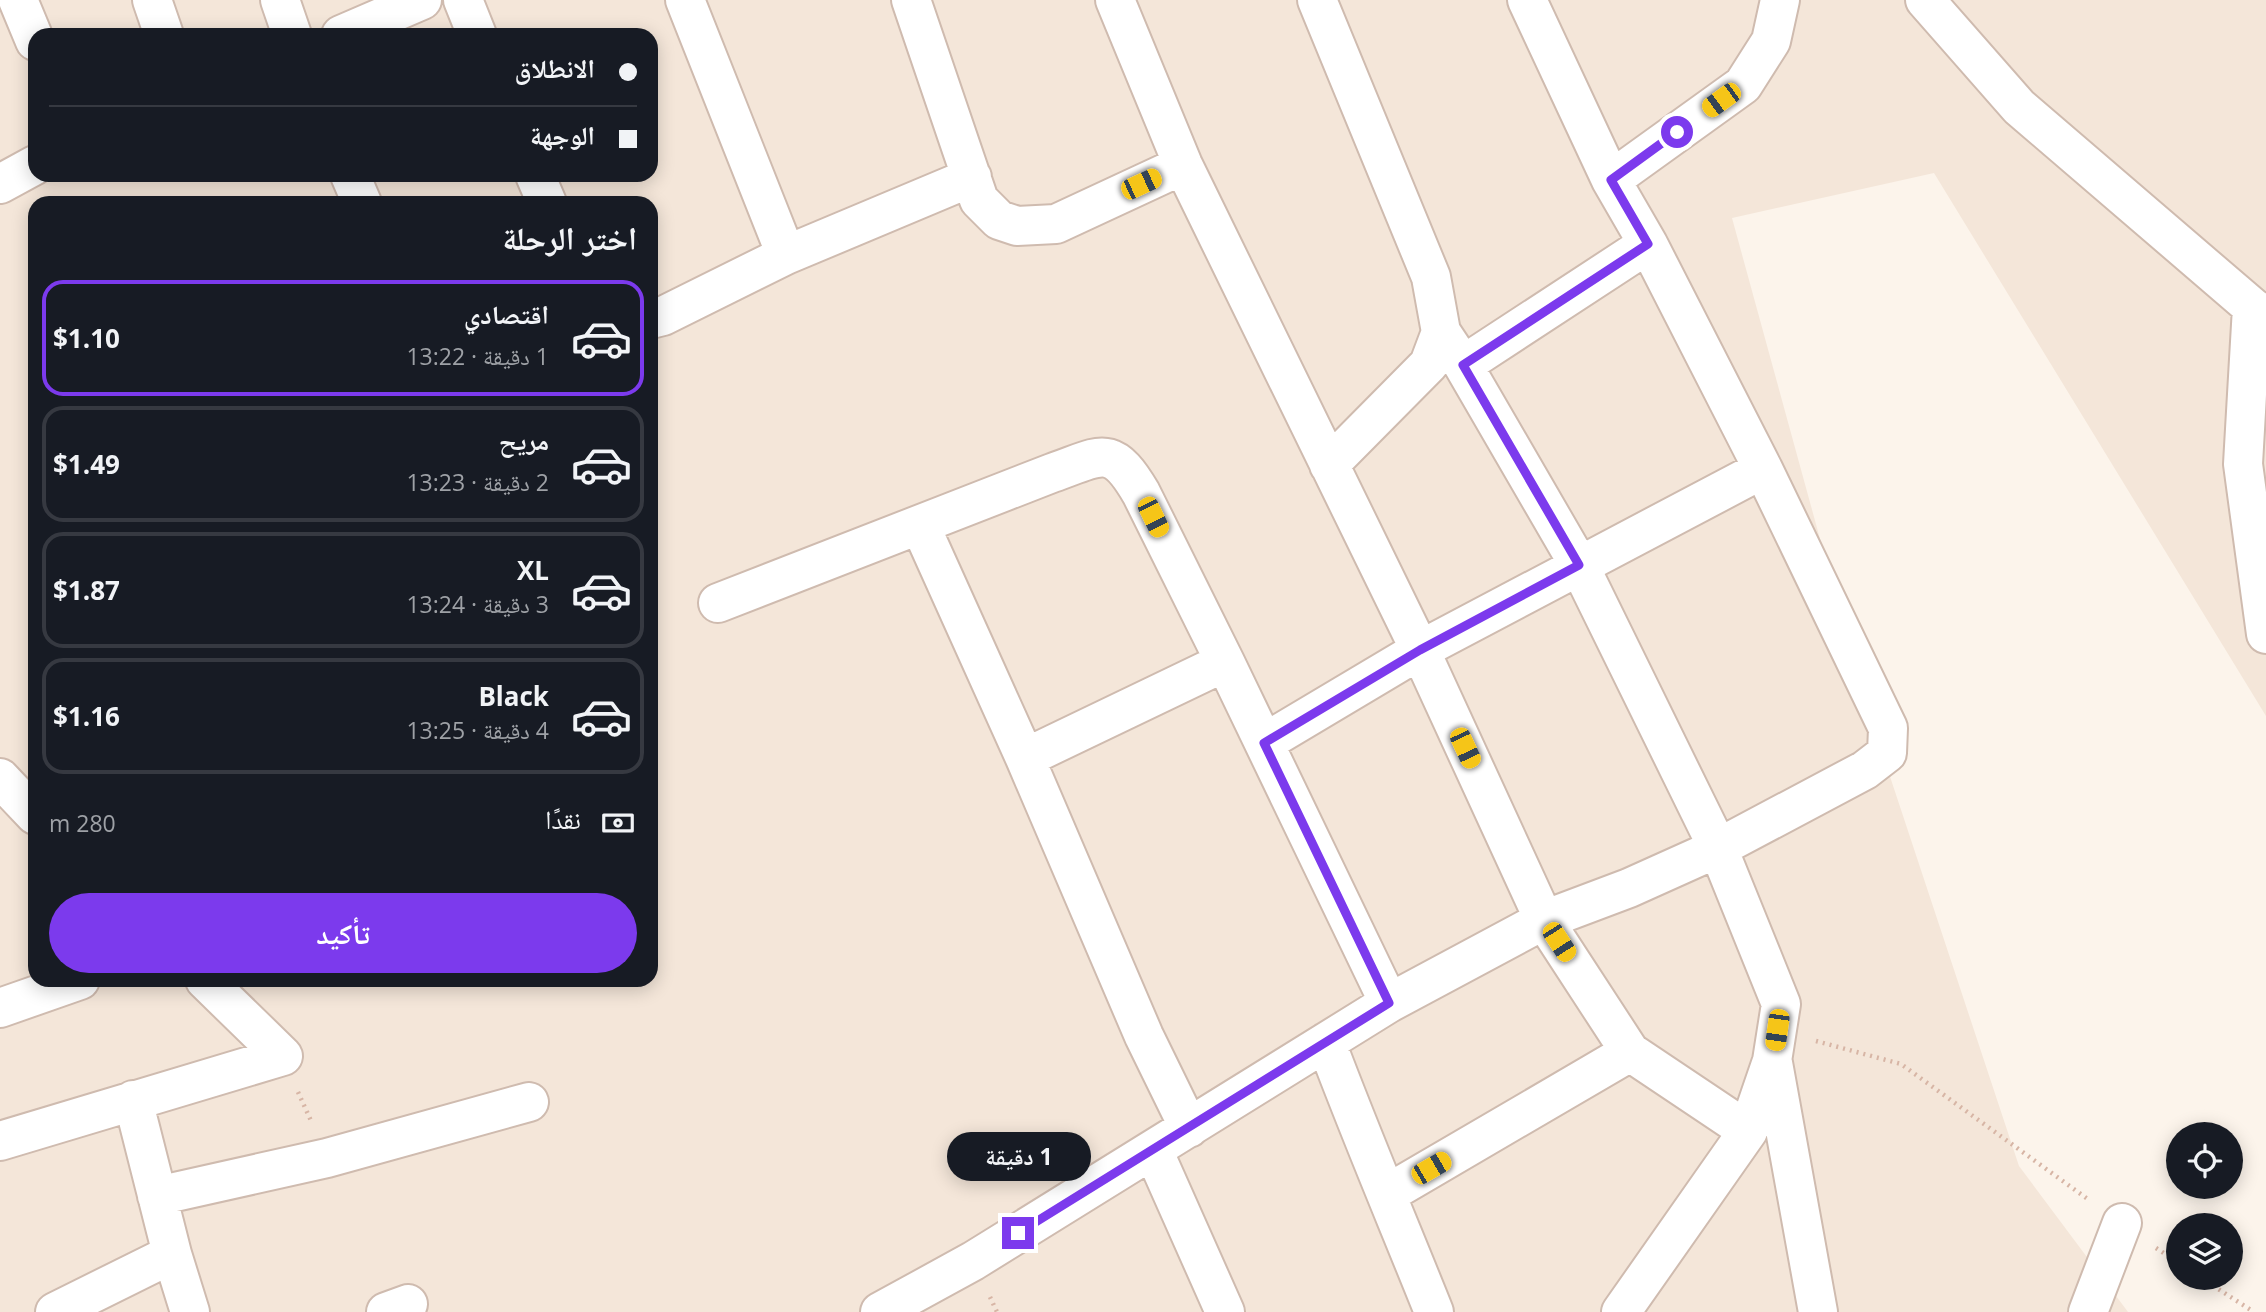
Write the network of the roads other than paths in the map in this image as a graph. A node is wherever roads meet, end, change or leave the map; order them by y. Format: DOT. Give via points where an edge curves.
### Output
graph roads {
  1 [pos="18,0"];
  2 [pos="152,0"];
  3 [pos="280,0"];
  4 [pos="422,0"];
  5 [pos="463,0"];
  6 [pos="685,0"];
  7 [pos="911,0"];
  8 [pos="1115,0"];
  9 [pos="1317,0"];
  10 [pos="1527,0"];
  11 [pos="1780,0"];
  12 [pos="1925,0"];
  13 [pos="30,28"];
  14 [pos="162,28"];
  15 [pos="290,28"];
  16 [pos="357,28"];
  17 [pos="474,28"];
  18 [pos="1183,164"];
  19 [pos="28,169"];
  20 [pos="972,177"];
  21 [pos="1611,180"];
  22 [pos="0,184"];
  23 [pos="1648,244"];
  24 [pos="786,254"];
  25 [pos="2259,311"];
  26 [pos="658,317"];
  27 [pos="1441,332"];
  28 [pos="1463,365"];
  29 [pos="1329,465"];
  30 [pos="1763,469"];
  31 [pos="920,525"];
  32 [pos="1579,565"];
  33 [pos="718,603"];
  34 [pos="2266,634"];
  35 [pos="1420,650"];
  36 [pos="1225,662"];
  37 [pos="1264,743"];
  38 [pos="1025,758"];
  39 [pos="1718,848"];
  40 [pos="1544,920"];
  41 [pos="60,987"];
  42 [pos="212,987"];
  43 [pos="1389,1003"];
  44 [pos="0,1008"];
  45 [pos="1326,1042"];
  46 [pos="1774,1046"];
  47 [pos="1630,1052"];
  48 [pos="133,1100"];
  49 [pos="529,1102"];
  50 [pos="1189,1128"];
  51 [pos="1748,1131"];
  52 [pos="0,1141"];
  53 [pos="1153,1150"];
  54 [pos="1387,1194"];
  55 [pos="157,1196"];
  56 [pos="2122,1223"];
  57 [pos="172,1254"];
  58 [pos="55,1312"];
  59 [pos="190,1312"];
  60 [pos="880,1312"];
  61 [pos="1225,1312"];
  62 [pos="1434,1312"];
  63 [pos="1621,1312"];
  64 [pos="1818,1312"];
  65 [pos="2088,1312"];
  1 -- 13 [label="street"];
  2 -- 14 [label="street"];
  3 -- 15 [label="street"];
  4 -- 16 [label="street"];
  5 -- 17 [label="street"];
  6 -- 24 [label="street"];
  7 -- 20 [label="street"];
  8 -- 18 [label="street"];
  9 -- 27 [label="street" via="1432,277"];
  10 -- 21 [label="street"];
  11 -- 21 [label="street" via="1771,41 1743,85"];
  12 -- 25 [label="street" via="2019,107"];
  18 -- 20 [label="street" via="1056,224 1017,226 999,220 979,200"];
  18 -- 29 [label="street"];
  19 -- 22 [label="street"];
  20 -- 24 [label="street"];
  21 -- 23 [label="street"];
  23 -- 28 [label="street"];
  23 -- 30 [label="street"];
  24 -- 26 [label="street"];
  25 -- 34 [label="street" via="2244,464"];
  27 -- 28 [label="street"];
  27 -- 29 [label="street" via="1429,364"];
  28 -- 32 [label="street"];
  29 -- 35 [label="street"];
  30 -- 32 [label="street"];
  30 -- 39 [label="street" via="1888,728 1887,753 1865,771"];
  31 -- 33 [label="street"];
  31 -- 36 [label="street" via="1097,457 1113,458 1127,469 1141,493"];
  31 -- 38 [label="street"];
  32 -- 35 [label="street"];
  32 -- 39 [label="street"];
  35 -- 37 [label="street"];
  35 -- 40 [label="street"];
  36 -- 37 [label="street"];
  36 -- 38 [label="street"];
  37 -- 43 [label="street"];
  38 -- 50 [label="street" via="1143,1035"];
  39 -- 40 [label="street"];
  39 -- 46 [label="street" via="1781,1004"];
  40 -- 43 [label="street"];
  40 -- 47 [label="street"];
  41 -- 44 [label="street"];
  42 -- 48 [label="street" via="283,1056"];
  43 -- 45 [label="street"];
  45 -- 50 [label="street"];
  45 -- 54 [label="street"];
  46 -- 51 [label="street"];
  46 -- 64 [label="street"];
  47 -- 51 [label="street"];
  47 -- 54 [label="street"];
  48 -- 52 [label="street"];
  48 -- 55 [label="street"];
  49 -- 55 [label="street" via="327,1158"];
  50 -- 53 [label="street"];
  51 -- 63 [label="street"];
  53 -- 60 [label="street" via="973,1261"];
  53 -- 61 [label="street"];
  54 -- 62 [label="street"];
  55 -- 57 [label="street"];
  56 -- 65 [label="street"];
  57 -- 58 [label="street"];
  57 -- 59 [label="street"];
}
